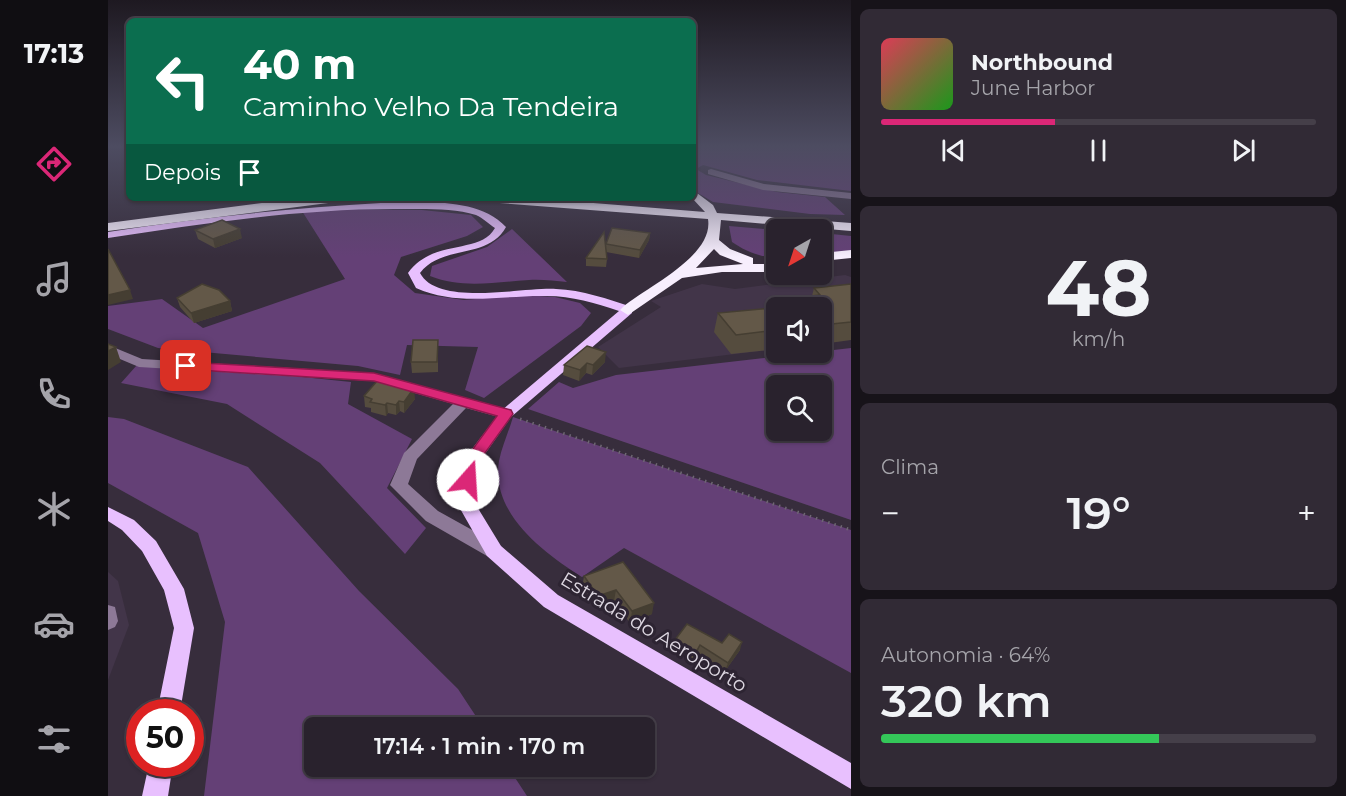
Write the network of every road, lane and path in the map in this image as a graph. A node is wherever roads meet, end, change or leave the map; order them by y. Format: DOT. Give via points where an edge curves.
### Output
graph roads {
  1 [pos="750,183"];
  2 [pos="851,196"];
  3 [pos="256,201"];
  4 [pos="306,201"];
  5 [pos="524,201"];
  6 [pos="694,201"];
  7 [pos="108,221"];
  8 [pos="851,221"];
  9 [pos="108,227"];
  10 [pos="711,227"];
  11 [pos="851,227"];
  12 [pos="108,235"];
  13 [pos="714,242"];
  14 [pos="851,254"];
  15 [pos="695,256"];
  16 [pos="832,256"];
  17 [pos="851,260"];
  18 [pos="766,262"];
  19 [pos="832,262"];
  20 [pos="742,265"];
  21 [pos="766,267"];
  22 [pos="682,274"];
  23 [pos="656,288"];
  24 [pos="628,310"];
  25 [pos="108,349"];
  26 [pos="464,401"];
  27 [pos="506,414"];
  28 [pos="108,513"];
  29 [pos="851,530"];
  30 [pos="494,551"];
  31 [pos="108,613"];
  32 [pos="108,621"];
  33 [pos="171,699"];
  34 [pos="159,777"];
  35 [pos="851,777"];
  36 [pos="155,796"];
  1 -- 2 [label="street"];
  3 -- 7 [label="highway"];
  4 -- 9 [label="highway"];
  5 -- 11 [label="highway"];
  6 -- 8 [label="highway"];
  6 -- 10 [label="highway" via="714,214"];
  10 -- 13 [label="highway"];
  10 -- 15 [label="highway"];
  12 -- 24 [label="main road" via="331,207 477,211 494,217 501,227 499,234 423,261 414,273 420,285 451,296 550,292"];
  13 -- 15 [label="highway"];
  13 -- 20 [label="highway"];
  14 -- 16 [label="highway"];
  15 -- 20 [label="highway"];
  15 -- 22 [label="highway"];
  15 -- 23 [label="highway" via="670,270"];
  17 -- 19 [label="highway"];
  18 -- 20 [label="highway"];
  20 -- 21 [label="highway"];
  20 -- 22 [label="highway"];
  22 -- 23 [label="highway"];
  23 -- 24 [label="highway"];
  24 -- 27 [label="main road, Estrada do Aeroporto"];
  25 -- 26 [label="street" via="138,363 374,377"];
  26 -- 27 [label="street"];
  26 -- 30 [label="street" via="410,457 399,485 432,516"];
  27 -- 29 [label="path"];
  27 -- 30 [label="main road, Estrada do Aeroporto" via="474,457 468,480 467,505"];
  28 -- 33 [label="main road" via="128,525 149,546 174,589 184,628"];
  30 -- 35 [label="main road, Estrada do Aeroporto" via="551,601"];
  31 -- 32 [label="street"];
  34 -- 36 [label="main road"];
}
